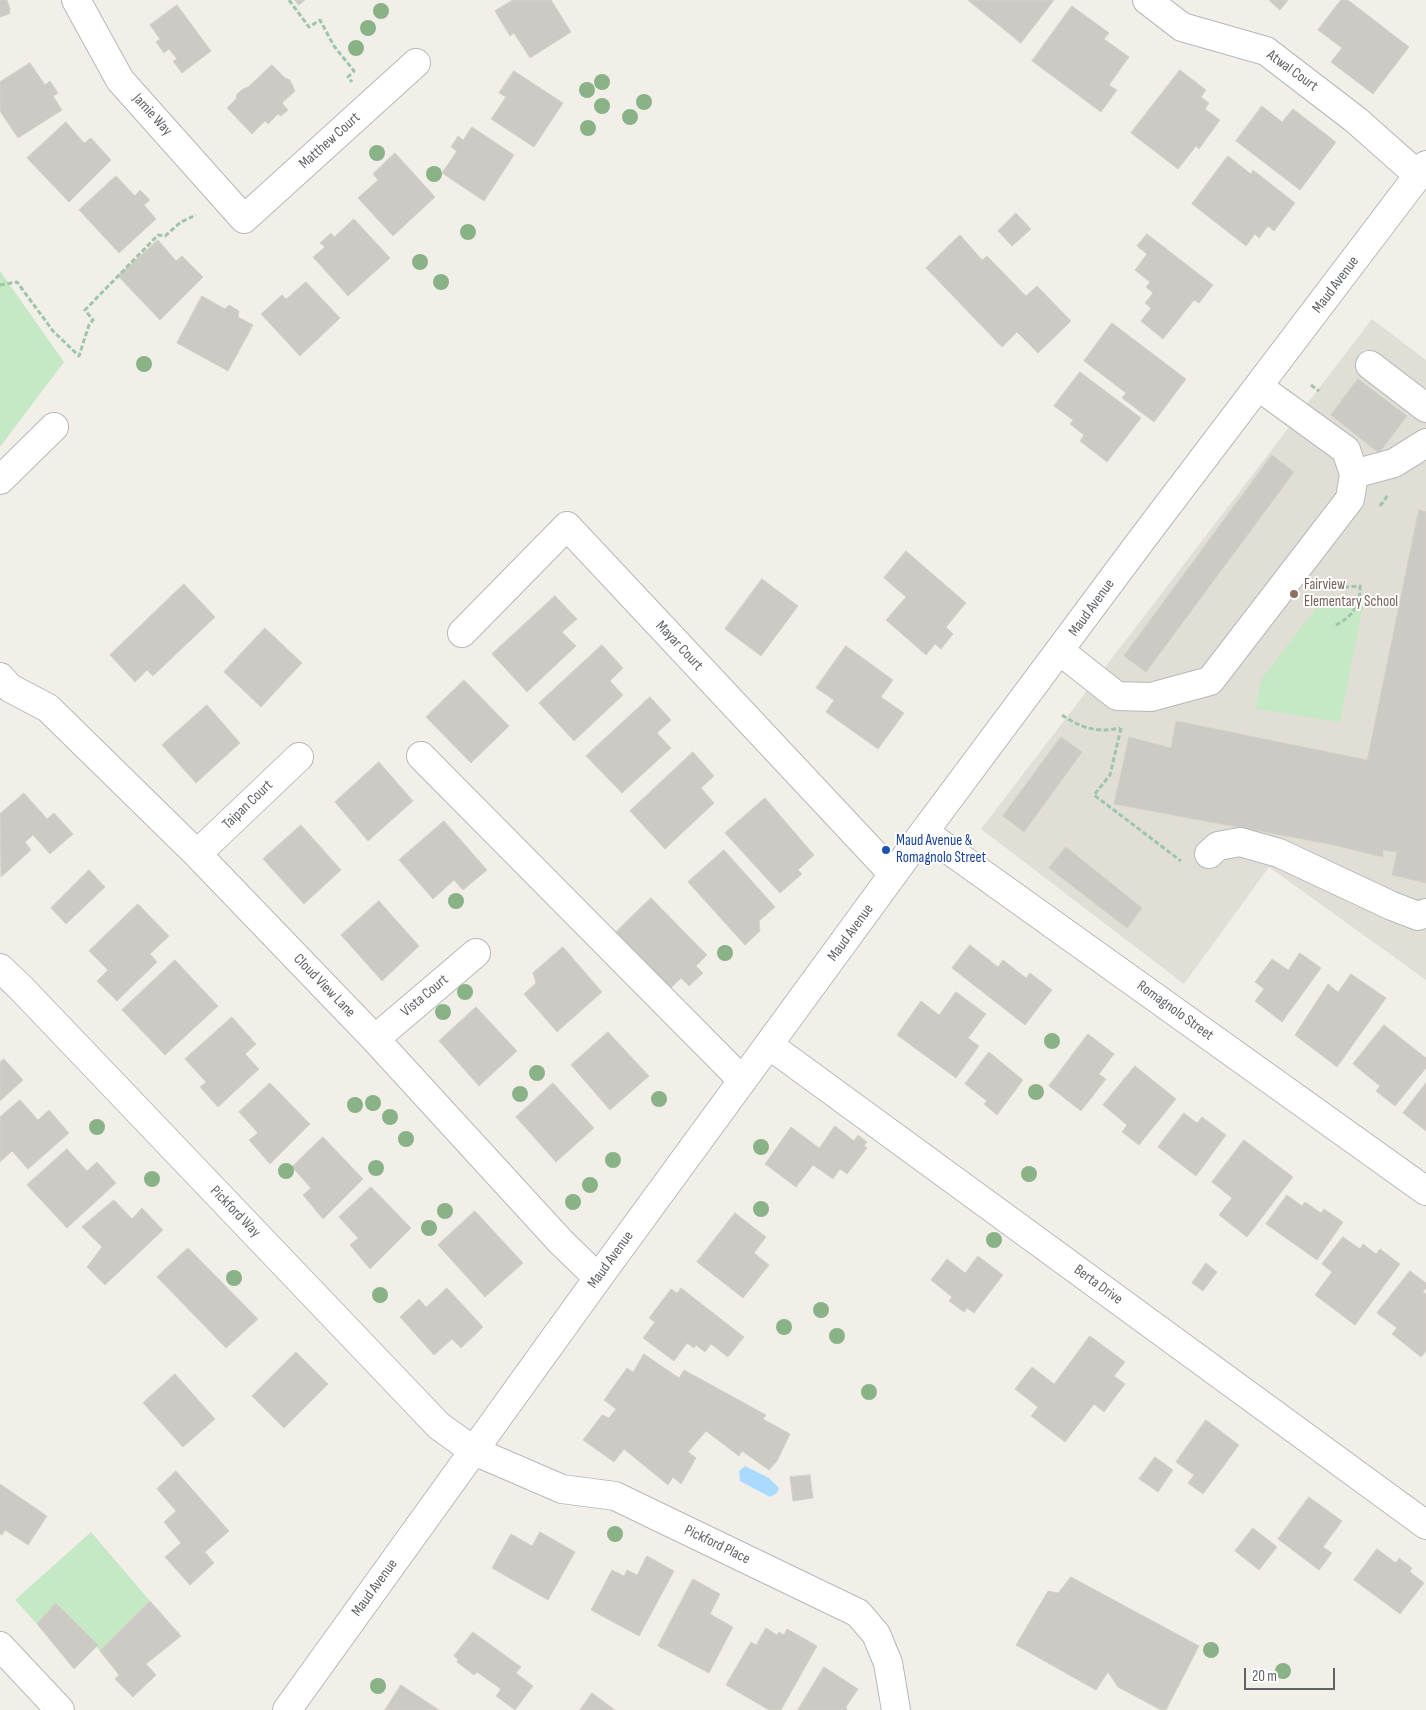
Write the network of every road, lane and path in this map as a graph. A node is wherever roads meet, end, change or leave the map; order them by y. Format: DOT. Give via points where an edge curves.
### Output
graph roads {
  1 [pos="76,0"];
  2 [pos="289,0"];
  3 [pos="1147,0"];
  4 [pos="416,63"];
  5 [pos="354,84"];
  6 [pos="1422,170"];
  7 [pos="196,215"];
  8 [pos="244,219"];
  9 [pos="0,285"];
  10 [pos="1370,365"];
  11 [pos="1259,388"];
  12 [pos="1426,408"];
  13 [pos="54,427"];
  14 [pos="1426,443"];
  15 [pos="1354,474"];
  16 [pos="0,480"];
  17 [pos="1324,581"];
  18 [pos="1333,626"];
  19 [pos="462,633"];
  20 [pos="1060,651"];
  21 [pos="0,677"];
  22 [pos="1121,727"];
  23 [pos="421,756"];
  24 [pos="299,757"];
  25 [pos="924,832"];
  26 [pos="197,854"];
  27 [pos="1198,860"];
  28 [pos="893,874"];
  29 [pos="1426,913"];
  30 [pos="476,953"];
  31 [pos="0,968"];
  32 [pos="375,1039"];
  33 [pos="769,1046"];
  34 [pos="742,1080"];
  35 [pos="1426,1191"];
  36 [pos="598,1278"];
  37 [pos="474,1451"];
  38 [pos="1426,1525"];
  39 [pos="0,1646"];
  40 [pos="297,1706"];
  41 [pos="60,1710"];
  42 [pos="896,1710"];
  1 -- 8 [label="street, Jamie Way" via="120,80"];
  2 -- 5 [label="path" via="309,27 320,20 334,46 354,71 348,77"];
  3 -- 6 [label="street, Atwal Court" via="1182,27 1266,51"];
  4 -- 8 [label="street, Matthew Court"];
  6 -- 11 [label="street, Maud Avenue"];
  7 -- 9 [label="path" via="181,222 165,236 158,236 85,310 93,320 79,356 53,331 17,282"];
  10 -- 12 [label="street"];
  11 -- 15 [label="street" via="1346,450"];
  11 -- 20 [label="street, Maud Avenue"];
  13 -- 16 [label="street"];
  14 -- 15 [label="street" via="1394,463"];
  15 -- 20 [label="street" via="1350,499 1210,682 1151,697 1118,696"];
  17 -- 18 [label="path" via="1333,588 1360,586 1361,596 1355,610"];
  19 -- 28 [label="street, Mayar Court" via="567,526"];
  20 -- 25 [label="street, Maud Avenue"];
  21 -- 26 [label="street, Cloud View Lane" via="10,688 42,703"];
  22 -- 27 [label="path" via="1110,775 1094,795"];
  23 -- 34 [label="street"];
  24 -- 26 [label="street, Taipan Court"];
  25 -- 28 [label="street, Maud Avenue"];
  25 -- 35 [label="street, Romagnolo Street"];
  26 -- 32 [label="street, Cloud View Lane"];
  27 -- 29 [label="street" via="1218,846 1240,842 1279,853 1418,916"];
  28 -- 33 [label="street, Maud Avenue"];
  30 -- 32 [label="street, Vista Court"];
  31 -- 37 [label="street, Pickford Way" via="433,1420"];
  32 -- 36 [label="street, Cloud View Lane"];
  33 -- 34 [label="street, Maud Avenue"];
  33 -- 38 [label="street, Berta Drive"];
  34 -- 36 [label="street, Maud Avenue"];
  36 -- 37 [label="street, Maud Avenue"];
  37 -- 40 [label="street, Maud Avenue"];
  37 -- 42 [label="street, Pickford Place" via="562,1489 615,1496 858,1613 876,1634 888,1663"];
  39 -- 41 [label="street"];
}
